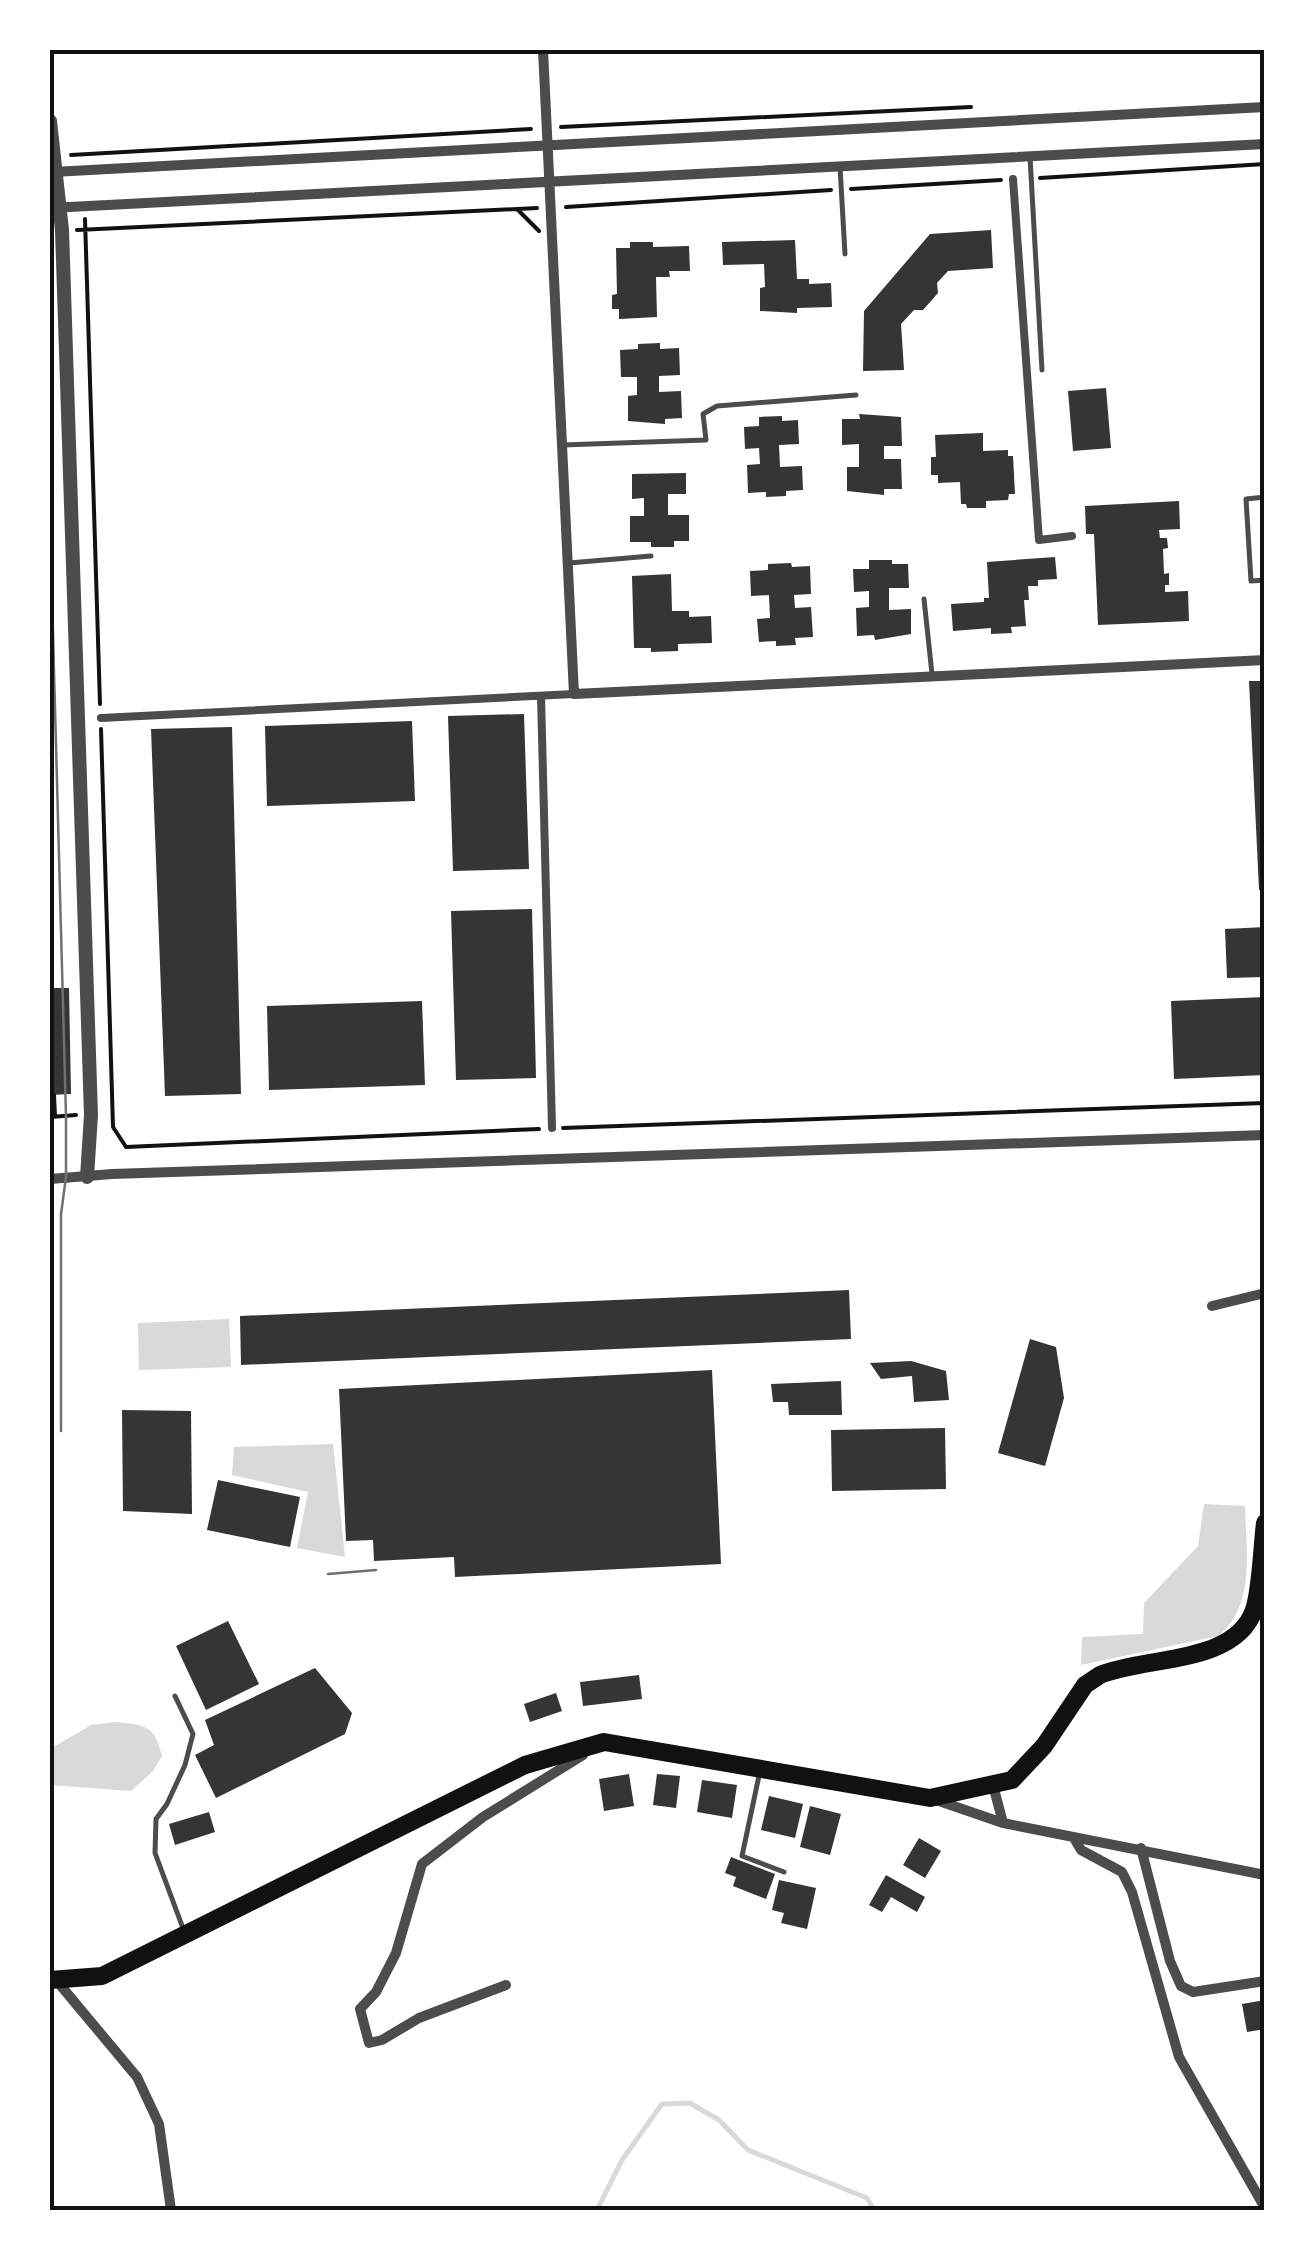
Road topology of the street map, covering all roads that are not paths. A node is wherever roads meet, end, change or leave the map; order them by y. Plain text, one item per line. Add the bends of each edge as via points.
1 (543, 50) edge
2 (1265, 107) edge
3 (50, 122) edge
4 (547, 144) junction
5 (1265, 144) edge
6 (1030, 157) junction
7 (54, 167) edge
8 (840, 167) junction
9 (1013, 179) road end
10 (551, 182) junction
11 (56, 208) edge
12 (845, 254) dead end
13 (1042, 370) dead end
14 (856, 395) dead end
15 (562, 446) junction
16 (1265, 497) edge
17 (1072, 536) dead end
18 (651, 556) dead end
19 (568, 563) junction
20 (1265, 580) edge
21 (924, 599) dead end
22 (1265, 660) edge
23 (932, 678) junction
24 (574, 694) junction
25 (541, 696) junction
26 (100, 718) road end
27 (552, 1128) road end
28 (1265, 1134) edge
29 (87, 1177) junction
30 (50, 1179) edge
31 (1265, 1293) edge
32 (1212, 1306) dead end
33 (1265, 1523) edge
34 (176, 1696) dead end
35 (604, 1742) junction
36 (761, 1768) junction
37 (993, 1785) junction
38 (930, 1798) junction
39 (1003, 1823) junction
40 (1074, 1838) junction
41 (1141, 1848) junction
42 (784, 1872) dead end
43 (1265, 1874) edge
44 (186, 1936) junction
45 (53, 1980) edge
46 (1265, 1981) edge
47 (506, 1986) dead end
48 (1265, 2208) edge
49 (171, 2210) edge

1 - 4 street
2 - 4 street
3 - 7 street
4 - 7 street
4 - 10 street
5 - 6 street
6 - 8 street
6 - 13 lane
7 - 11 street
8 - 10 street
8 - 12 lane
9 - 17 street via 1039,540
10 - 11 street
10 - 15 street
11 - 29 street via 62,230 91,1115
14 - 15 lane via 716,406 703,414 706,440
15 - 19 street
16 - 20 lane via 1246,498 1252,581
18 - 19 lane
19 - 24 street
21 - 23 lane
22 - 23 street
23 - 24 street
24 - 25 street
25 - 26 street
25 - 27 street
28 - 29 street
29 - 30 street
31 - 32 street
33 - 37 main road via 1254,1609 1244,1626 1212,1648 1100,1675 1084,1685 1044,1746 1012,1780
34 - 44 lane via 193,1734 185,1765 156,1819 155,1853
35 - 36 main road
35 - 44 main road via 525,1764
35 - 47 street via 482,1816 422,1864 396,1953 360,2010 369,2043
36 - 38 main road
36 - 42 lane via 742,1856
37 - 38 main road
37 - 39 street
38 - 39 street
39 - 40 street
40 - 41 street
40 - 48 street via 1081,1850 1122,1872 1179,2058
41 - 43 street
41 - 46 street via 1181,1986 1193,1992
44 - 45 main road via 102,1976
45 - 49 street via 137,2077 159,2124

